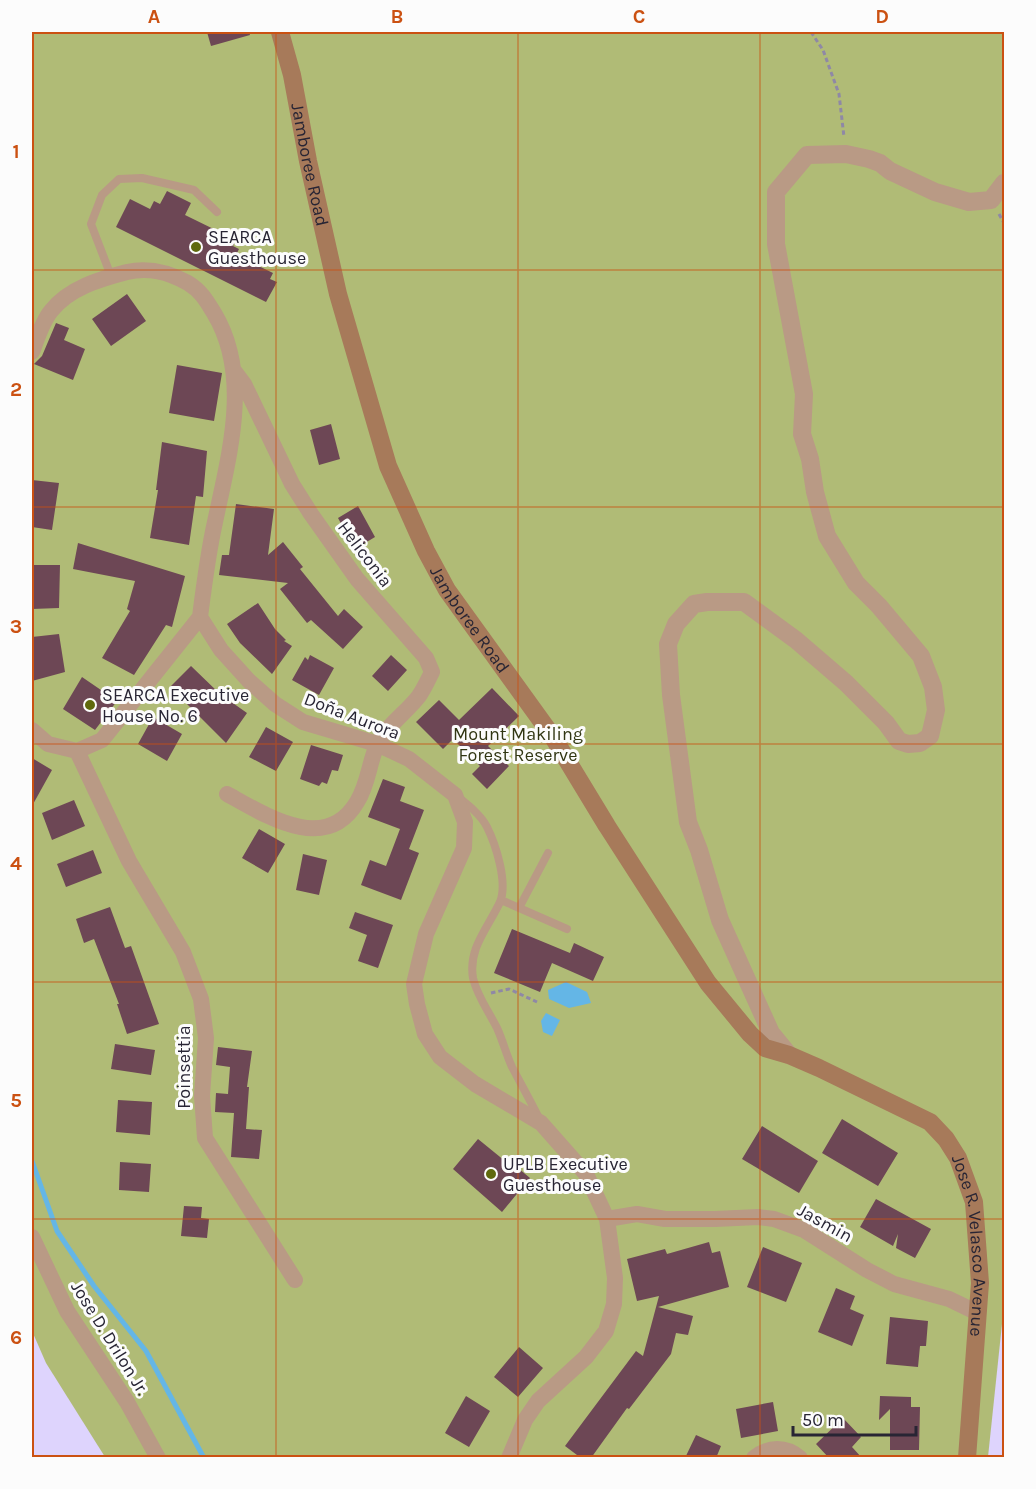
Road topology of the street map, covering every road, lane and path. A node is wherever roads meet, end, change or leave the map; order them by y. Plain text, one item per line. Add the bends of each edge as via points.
1 (280, 32) edge
2 (811, 32) edge
3 (846, 154) junction
4 (1005, 183) edge
5 (218, 212) dead end
6 (111, 276) junction
7 (32, 352) edge
8 (235, 372) junction
9 (200, 617) junction
10 (32, 730) edge
11 (377, 744) junction
12 (77, 751) junction
13 (227, 794) dead end
14 (455, 795) junction
15 (548, 853) dead end
16 (501, 900) junction
17 (519, 908) junction
18 (567, 930) dead end
19 (478, 994) junction
20 (537, 1002) dead end
21 (789, 1055) junction
22 (859, 1088) joint
23 (542, 1123) junction
24 (607, 1219) junction
25 (32, 1237) edge
26 (295, 1280) dead end
27 (978, 1313) junction
28 (158, 1458) edge
29 (509, 1458) edge
30 (754, 1458) edge
31 (800, 1458) edge
32 (967, 1458) edge

1 - 21 main road, Jamboree Road via 341,306 388,466 426,551 447,590 553,737 708,983 765,1048
2 - 3 path via 823,50 839,94
3 - 4 street via 880,162 890,171 935,192 969,202 991,200
3 - 21 street via 807,154 776,192 776,244 804,394 802,434 827,536 856,583 921,656 933,687 936,710 930,736 920,743 899,741 846,683 744,602 693,604 676,624 669,644 670,695 688,822 720,920 771,1033
5 - 6 lane via 194,190 142,178 119,179 102,195 91,224
6 - 7 street via 66,296 50,312
6 - 8 street via 139,270 172,274 201,291 224,330
8 - 9 street via 229,452
8 - 11 street, Heliconia via 311,514 357,579 426,658 432,672 419,696
9 - 11 street, Doña Aurora via 228,657 275,704 303,722
9 - 12 street via 102,740
10 - 12 street via 48,744
11 - 13 street via 357,802 346,816 329,827 311,829 277,821
11 - 14 street, Doña Aurora via 409,759
12 - 26 street, Poinsettia via 129,861 183,952 201,999 206,1038 202,1096 205,1138
14 - 16 lane via 486,825 498,854
14 - 23 street via 465,822 464,848 426,934 414,984 417,1004 425,1034 440,1057 475,1084
15 - 17 lane
16 - 17 lane
16 - 19 lane via 476,944 473,978
17 - 18 lane
19 - 20 path via 509,989
19 - 23 lane
21 - 22 main road, Jamboree Road
22 - 27 main road, Jose R. Velasco Avenue via 930,1122 958,1158 974,1202 980,1283
23 - 24 street via 586,1174
24 - 27 street, Jasmin via 637,1214 665,1219 774,1219 804,1230 894,1284 949,1299
24 - 29 street via 615,1278 614,1304 606,1331 586,1357 538,1401
25 - 28 street, Jose D. Drilon Jr. via 67,1311 127,1402
27 - 32 main road, Jose R. Velasco Avenue
30 - 31 street via 769,1449 780,1449

